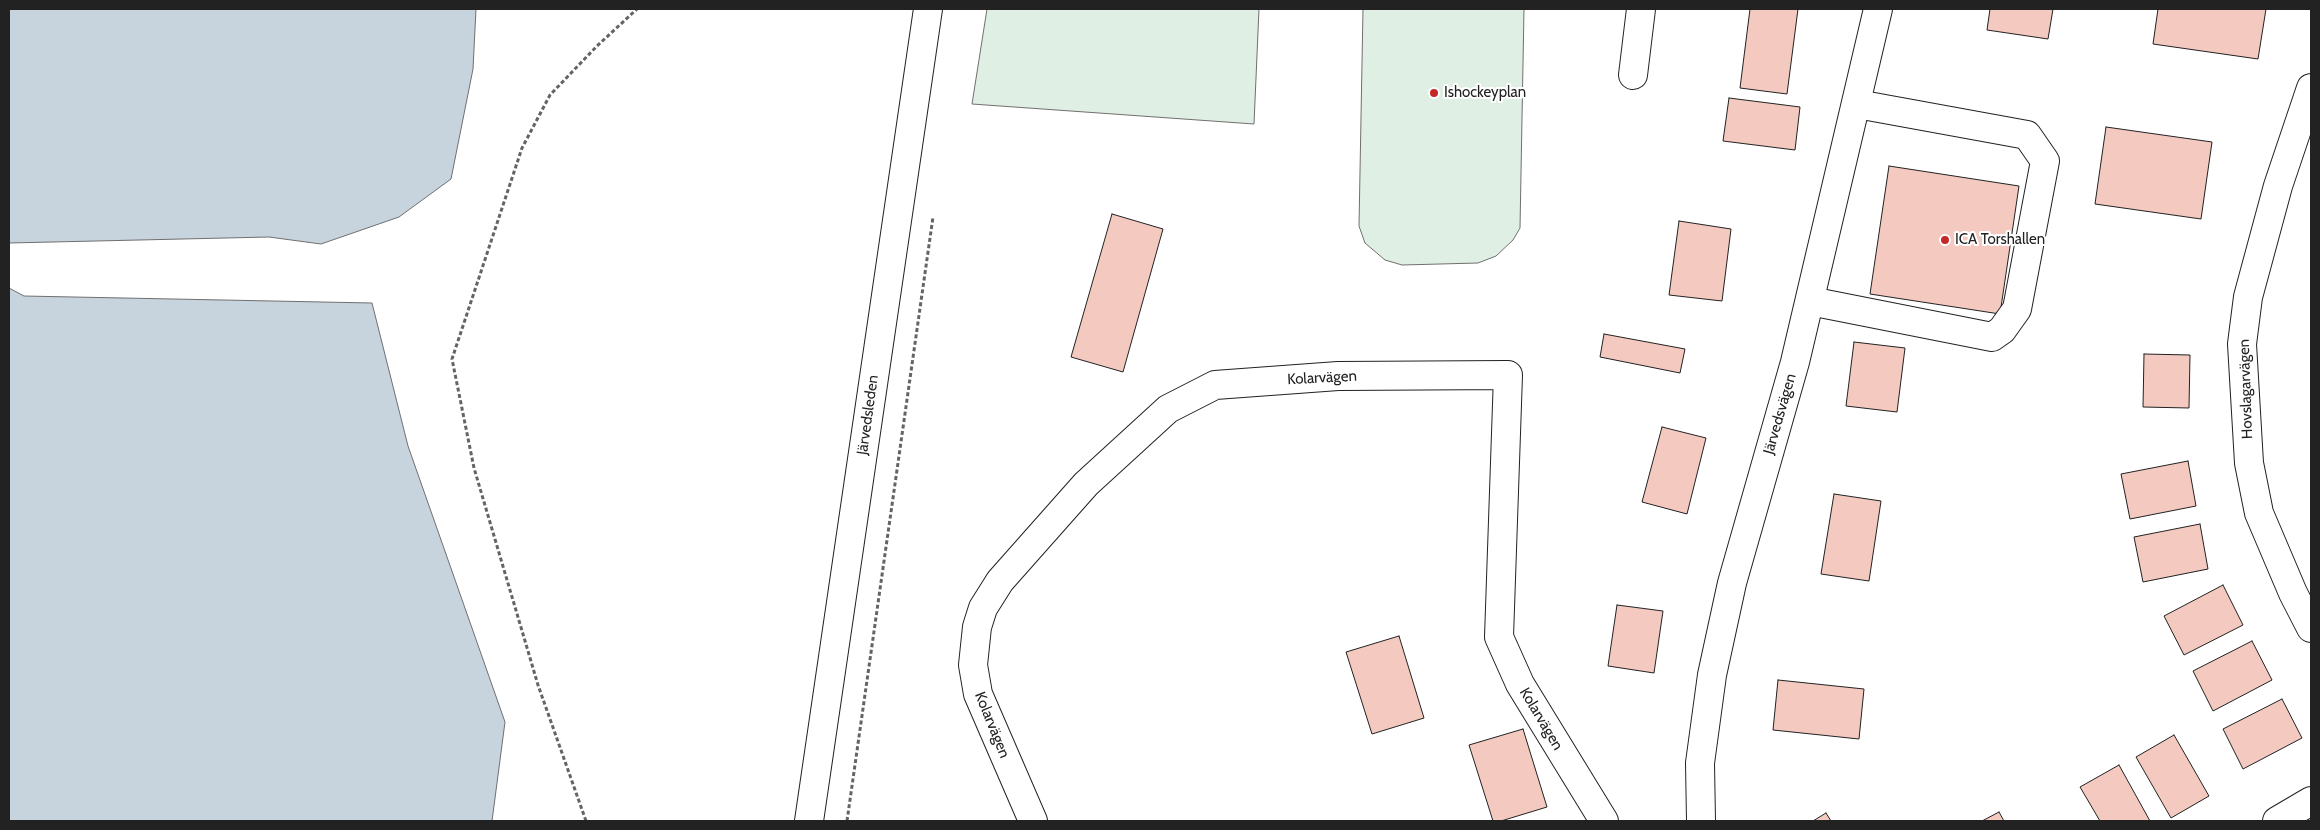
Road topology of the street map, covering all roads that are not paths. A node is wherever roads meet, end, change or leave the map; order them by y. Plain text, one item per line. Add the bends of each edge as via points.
1 (928, 9) edge
2 (1641, 9) edge
3 (1878, 9) edge
4 (1633, 75) dead end
5 (2311, 88) edge
6 (1857, 104) junction
7 (1810, 301) junction
8 (2311, 628) edge
9 (2311, 801) edge
10 (808, 821) edge
11 (1034, 821) edge
12 (1604, 821) edge
13 (1701, 821) edge
14 (2277, 821) edge

1 - 10 street, Järvedsleden
2 - 4 street
3 - 6 street, Järvedsvägen
5 - 8 street, Hovslagarvägen via 2278,186 2248,297 2242,344 2248,463 2258,513
6 - 7 street, Järvedsvägen
6 - 7 street via 2027,135 2045,161 2017,309 2002,330 1992,337
7 - 13 street, Järvedsvägen via 1732,583 1712,675 1700,763
9 - 14 street
11 - 12 street, Kolarvägen via 978,694 973,664 977,627 983,608 1000,581 1086,484 1168,409 1215,385 1338,376 1508,375 1499,638 1520,684

